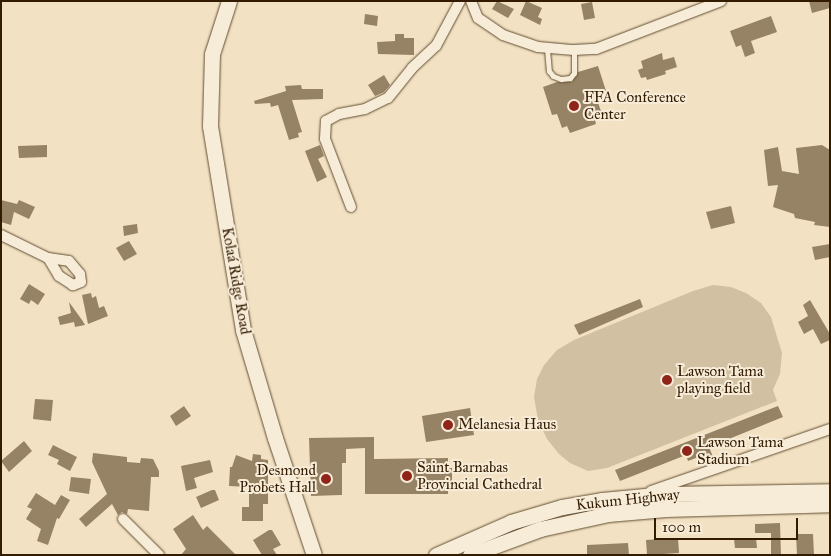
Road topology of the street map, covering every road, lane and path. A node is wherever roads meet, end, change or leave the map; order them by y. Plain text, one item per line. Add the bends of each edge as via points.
1 (228, 1) edge
2 (460, 1) edge
3 (470, 1) edge
4 (721, 1) edge
5 (543, 48) junction
6 (574, 50) junction
7 (351, 207) dead end
8 (1, 235) edge
9 (48, 258) dead end
10 (830, 429) edge
11 (830, 491) edge
12 (635, 496) junction
13 (830, 504) edge
14 (123, 519) dead end
15 (159, 555) edge
16 (314, 555) edge
17 (436, 555) edge
18 (470, 555) edge

1 - 16 main road, Kolaá Ridge Road via 212,54 210,126 243,330
2 - 7 street via 436,46 412,68 388,98 326,121 325,139
3 - 5 street via 478,18 503,35
4 - 6 street via 596,49
5 - 6 street
5 - 6 lane via 550,71 561,79 570,78 574,73
8 - 9 street
10 - 12 street
11 - 12 main road, Kukum Highway
12 - 17 main road, Kukum Highway via 536,514 480,534
13 - 18 main road, Kukum Highway via 616,513 540,529
14 - 15 street

